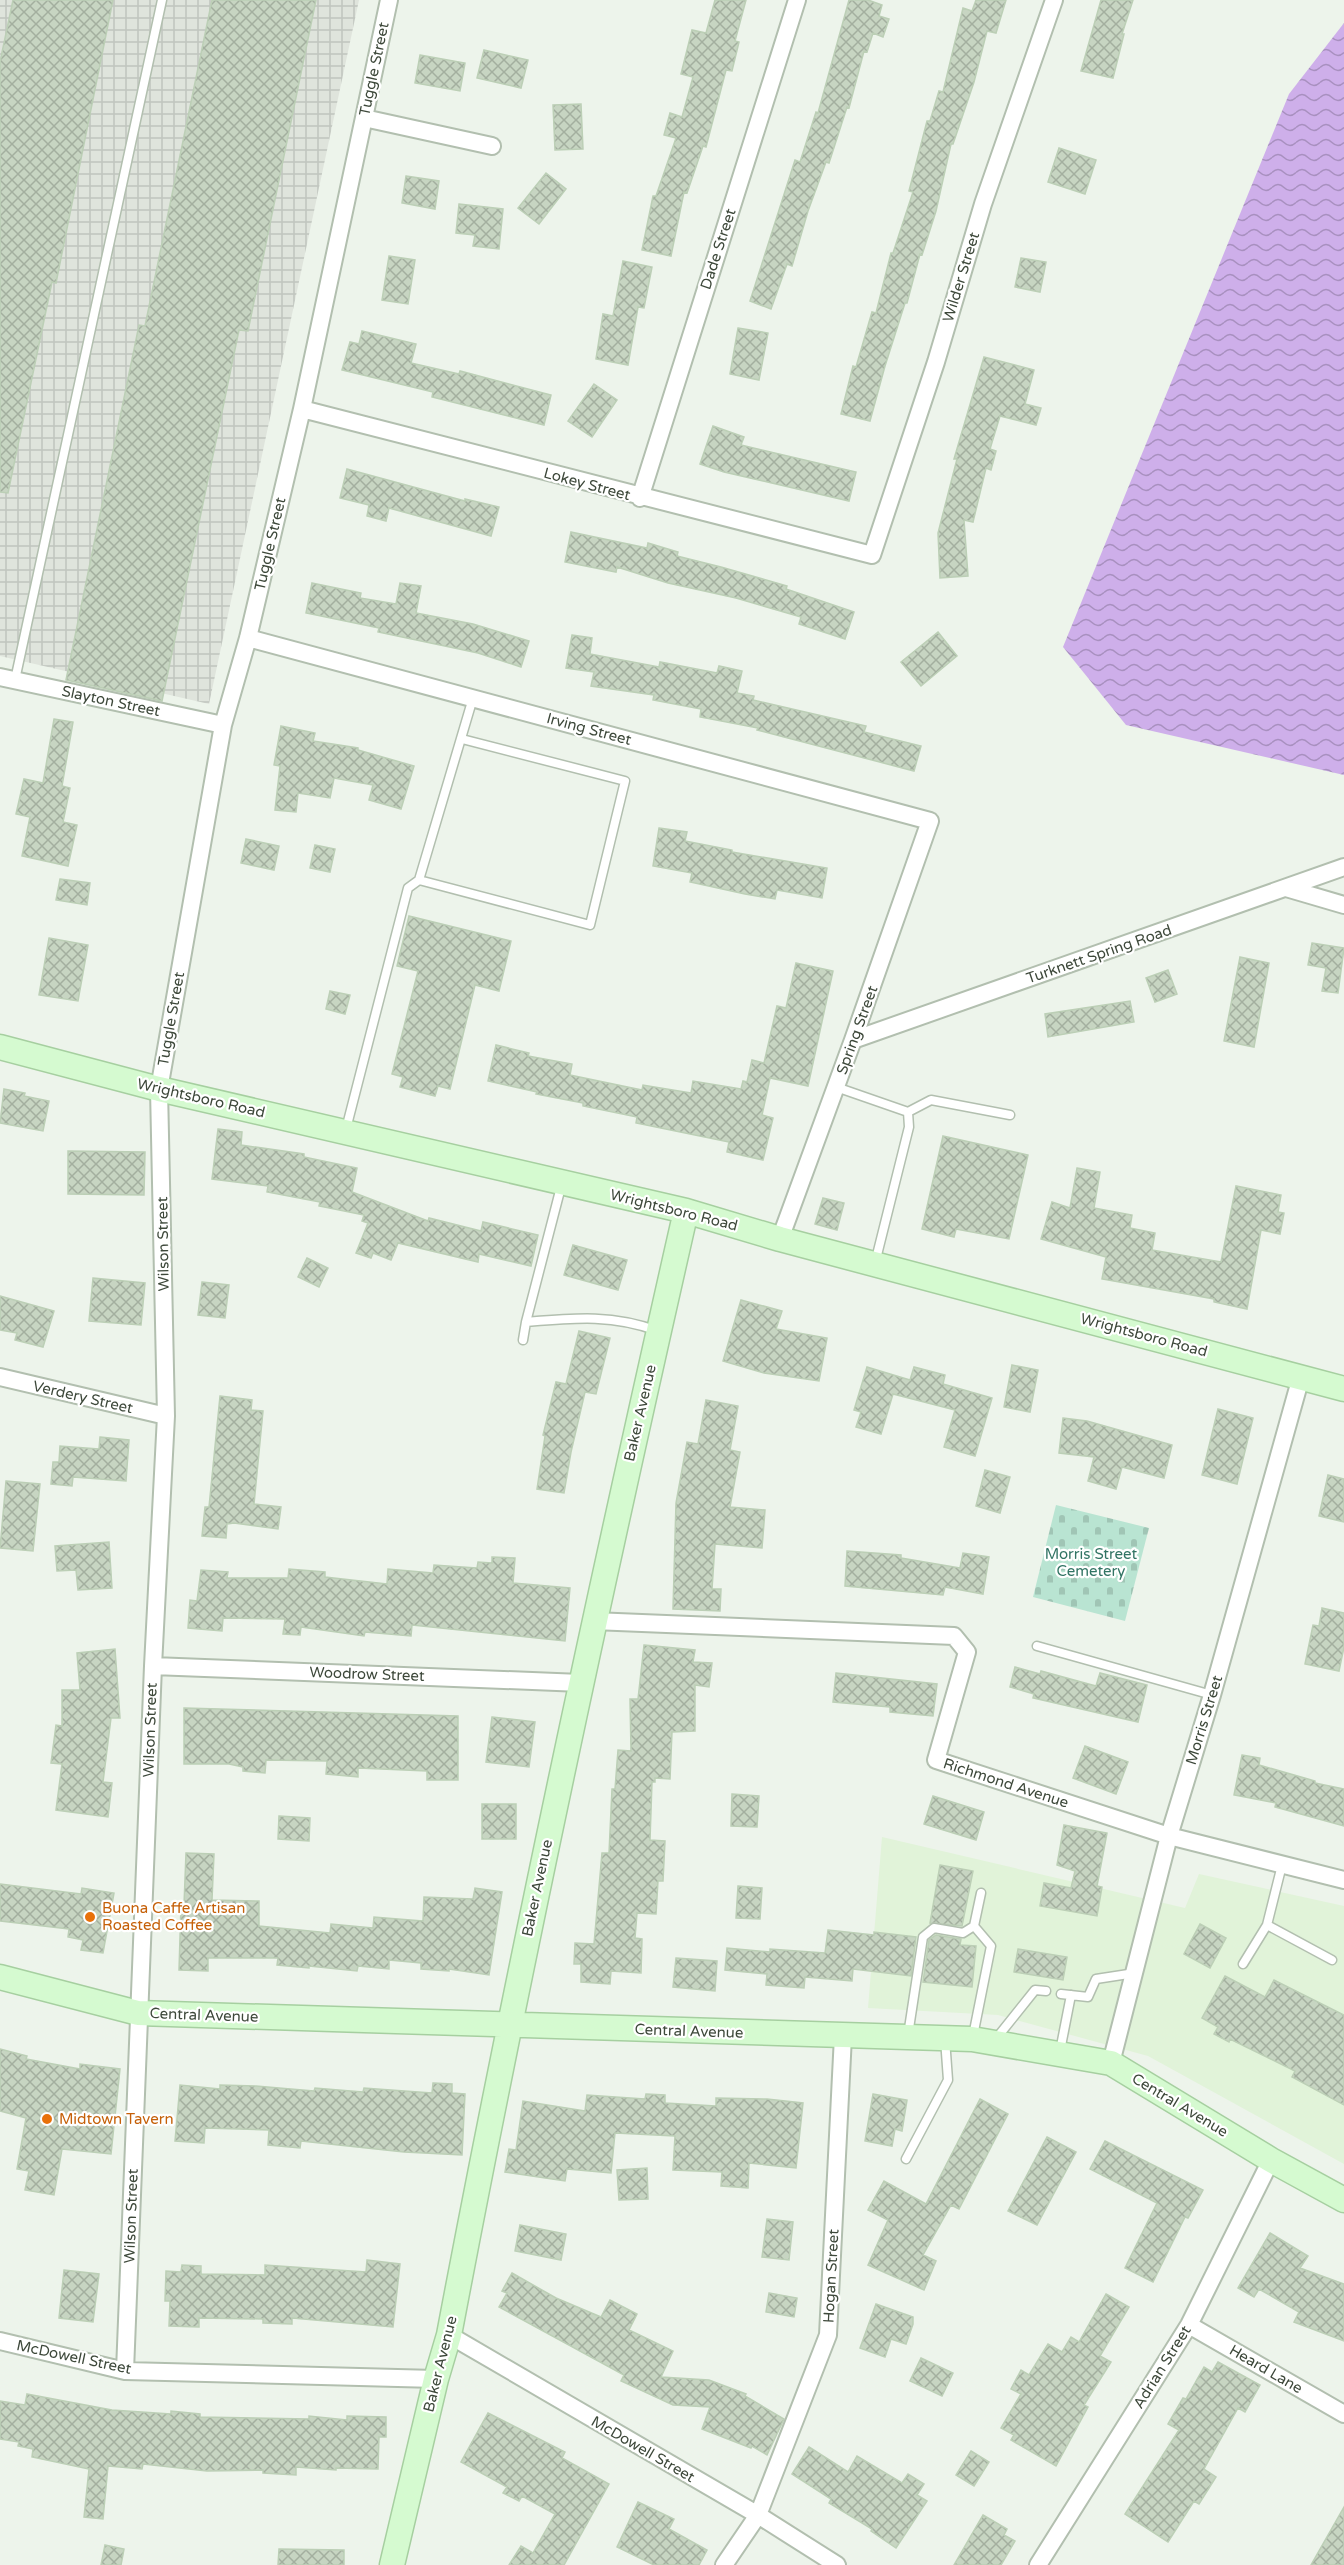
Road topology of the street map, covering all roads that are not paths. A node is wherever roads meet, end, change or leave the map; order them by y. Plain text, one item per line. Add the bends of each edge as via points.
1 (162, 0) edge
2 (389, 0) edge
3 (797, 0) edge
4 (1054, 0) edge
5 (364, 118) junction
6 (492, 146) dead end
7 (302, 409) junction
8 (640, 498) junction
9 (872, 555) joint
10 (248, 638) junction
11 (7, 678) edge
12 (473, 698) junction
13 (223, 725) junction
14 (462, 739) junction
15 (930, 820) joint
16 (1344, 867) edge
17 (418, 880) junction
18 (1286, 888) junction
19 (1344, 905) edge
20 (853, 1040) junction
21 (0, 1047) edge
22 (836, 1088) junction
23 (159, 1089) junction
24 (908, 1112) junction
25 (1010, 1115) dead end
26 (345, 1132) junction
27 (562, 1182) junction
28 (686, 1211) junction
29 (780, 1239) junction
30 (874, 1264) junction
31 (526, 1322) junction
32 (658, 1331) junction
33 (524, 1340) dead end
34 (0, 1377) edge
35 (1301, 1377) junction
36 (1344, 1389) edge
37 (166, 1416) junction
38 (593, 1621) junction
39 (1037, 1646) dead end
40 (153, 1666) junction
41 (580, 1683) junction
42 (1212, 1695) junction
43 (1169, 1836) junction
44 (1282, 1865) junction
45 (1344, 1880) edge
46 (981, 1893) dead end
47 (1267, 1925) junction
48 (974, 1926) junction
49 (1332, 1960) dead end
50 (1244, 1964) dead end
51 (1135, 1973) junction
52 (0, 1977) edge
53 (1046, 1992) dead end
54 (138, 2013) junction
55 (508, 2024) junction
56 (843, 2036) junction
57 (907, 2038) junction
58 (945, 2038) junction
59 (983, 2041) junction
60 (1059, 2054) junction
61 (1111, 2063) junction
62 (906, 2159) dead end
63 (1271, 2160) junction
64 (1344, 2200) edge
65 (1189, 2325) junction
66 (448, 2335) junction
67 (0, 2341) edge
68 (125, 2371) junction
69 (436, 2379) junction
70 (1344, 2414) edge
71 (758, 2516) junction
72 (392, 2565) edge
73 (724, 2565) edge
74 (837, 2565) edge
75 (1038, 2565) edge

1 - 11 lane
2 - 5 street, Tuggle Street
3 - 8 street, Dade Street
4 - 9 street, Wilder Street via 983,204
5 - 6 street
5 - 7 street, Tuggle Street
7 - 8 street, Lokey Street
7 - 10 street, Tuggle Street
8 - 9 street, Lokey Street
10 - 12 street, Irving Street
10 - 13 street, Tuggle Street
11 - 13 street, Slayton Street
12 - 14 lane
12 - 15 street, Irving Street
13 - 23 street, Tuggle Street
14 - 17 lane
14 - 17 lane via 626,781 590,924
15 - 20 street, Spring Street
16 - 18 street, Turknett Spring Road
17 - 26 lane via 408,888
18 - 19 street
18 - 20 street, Turknett Spring Road
20 - 22 street, Spring Street
21 - 23 main road, Wrightsboro Road
22 - 24 lane
22 - 29 street, Spring Street
23 - 26 main road, Wrightsboro Road
23 - 37 street, Wilson Street
24 - 25 lane via 931,1100
24 - 30 lane via 909,1127
26 - 27 main road, Wrightsboro Road
27 - 28 main road, Wrightsboro Road
27 - 31 lane
28 - 29 main road, Wrightsboro Road
28 - 32 main road, Baker Avenue
29 - 30 main road, Wrightsboro Road
30 - 35 main road, Wrightsboro Road
31 - 32 lane via 589,1317 634,1322
31 - 33 lane
32 - 38 main road, Baker Avenue
34 - 37 street, Verdery Street
35 - 36 main road, Wrightsboro Road
35 - 42 street, Morris Street
37 - 40 street, Wilson Street
38 - 41 main road, Baker Avenue
38 - 43 street, Richmond Avenue via 954,1636 967,1652 936,1760
39 - 42 lane
40 - 41 street, Woodrow Street
40 - 54 street, Wilson Street
41 - 55 main road, Baker Avenue
42 - 43 street, Morris Street
43 - 44 street, Richmond Avenue
43 - 51 street, Morris Street
44 - 45 street, Richmond Avenue
44 - 47 lane
46 - 48 lane
47 - 49 lane
47 - 50 lane
48 - 57 lane via 963,1933 934,1928 923,1937
48 - 59 lane via 991,1946
51 - 60 lane via 1096,1979 1088,1997 1066,1994
51 - 61 street, Morris Street
52 - 54 main road, Central Avenue
53 - 59 lane via 1035,1990
54 - 55 main road, Central Avenue
54 - 68 street, Wilson Street
55 - 56 main road, Central Avenue
55 - 66 main road, Baker Avenue
56 - 57 main road, Central Avenue
56 - 71 street, Hogan Street via 828,2335
57 - 58 main road, Central Avenue
58 - 59 main road, Central Avenue
58 - 62 lane via 948,2080
59 - 60 main road, Central Avenue
60 - 61 main road, Central Avenue
61 - 63 main road, Central Avenue
63 - 64 main road, Central Avenue
63 - 65 street, Adrian Street
65 - 70 street, Heard Lane
65 - 75 street, Adrian Street
66 - 69 main road, Baker Avenue
66 - 71 street, McDowell Street
67 - 68 street, McDowell Street
68 - 69 street, McDowell Street
69 - 72 main road, Baker Avenue
71 - 73 street, Hogan Street
71 - 74 street, McDowell Street

